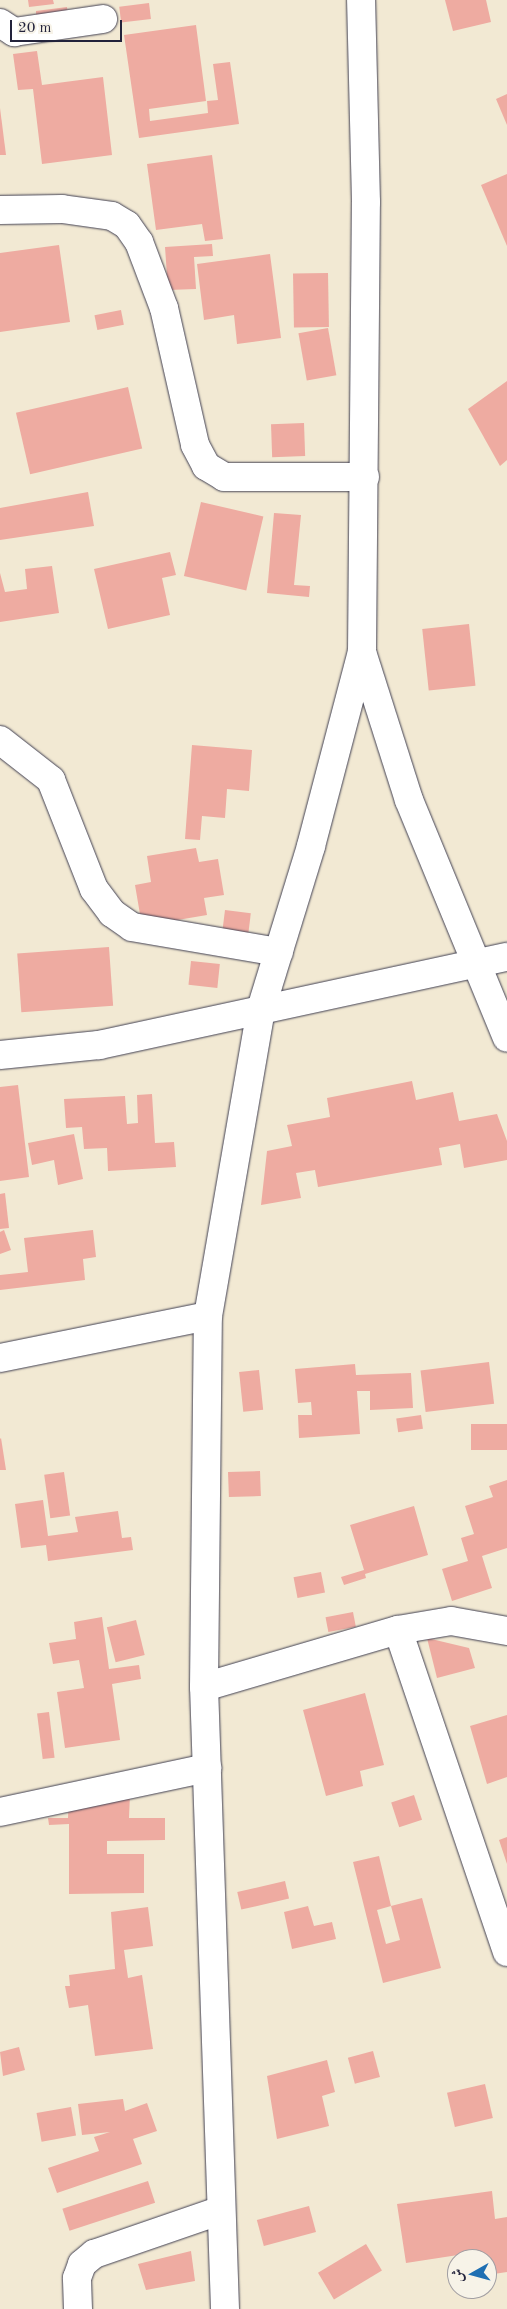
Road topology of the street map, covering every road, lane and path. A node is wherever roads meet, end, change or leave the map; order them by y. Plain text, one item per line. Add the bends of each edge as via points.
1 (361, 0) edge
2 (102, 19) dead end
3 (0, 23) edge
4 (0, 210) edge
5 (365, 477) junction
6 (362, 652) junction
7 (0, 740) edge
8 (279, 952) junction
9 (507, 957) edge
10 (476, 965) junction
11 (261, 1009) junction
12 (507, 1038) edge
13 (0, 1055) edge
14 (208, 1316) junction
15 (0, 1358) edge
16 (398, 1630) junction
17 (507, 1631) edge
18 (204, 1687) junction
19 (207, 1768) junction
20 (0, 1812) edge
21 (507, 1952) edge
22 (219, 2212) junction
23 (78, 2309) edge
24 (225, 2309) edge

1 - 5 street
2 - 3 street via 14,32
4 - 5 street via 62,209 112,216 127,225 139,242 164,308 195,445 206,466 224,478
5 - 6 street
6 - 8 street
6 - 10 street via 409,800
7 - 8 street via 51,780 94,889 112,913 132,927
8 - 11 street
9 - 10 street
10 - 11 street
10 - 12 street
11 - 13 street via 99,1046
11 - 14 street
14 - 15 street
14 - 18 street
16 - 17 street via 451,1621
16 - 18 street
16 - 21 street
18 - 19 street
19 - 20 street
19 - 22 street
22 - 23 street via 94,2254 82,2264 76,2278
22 - 24 street

